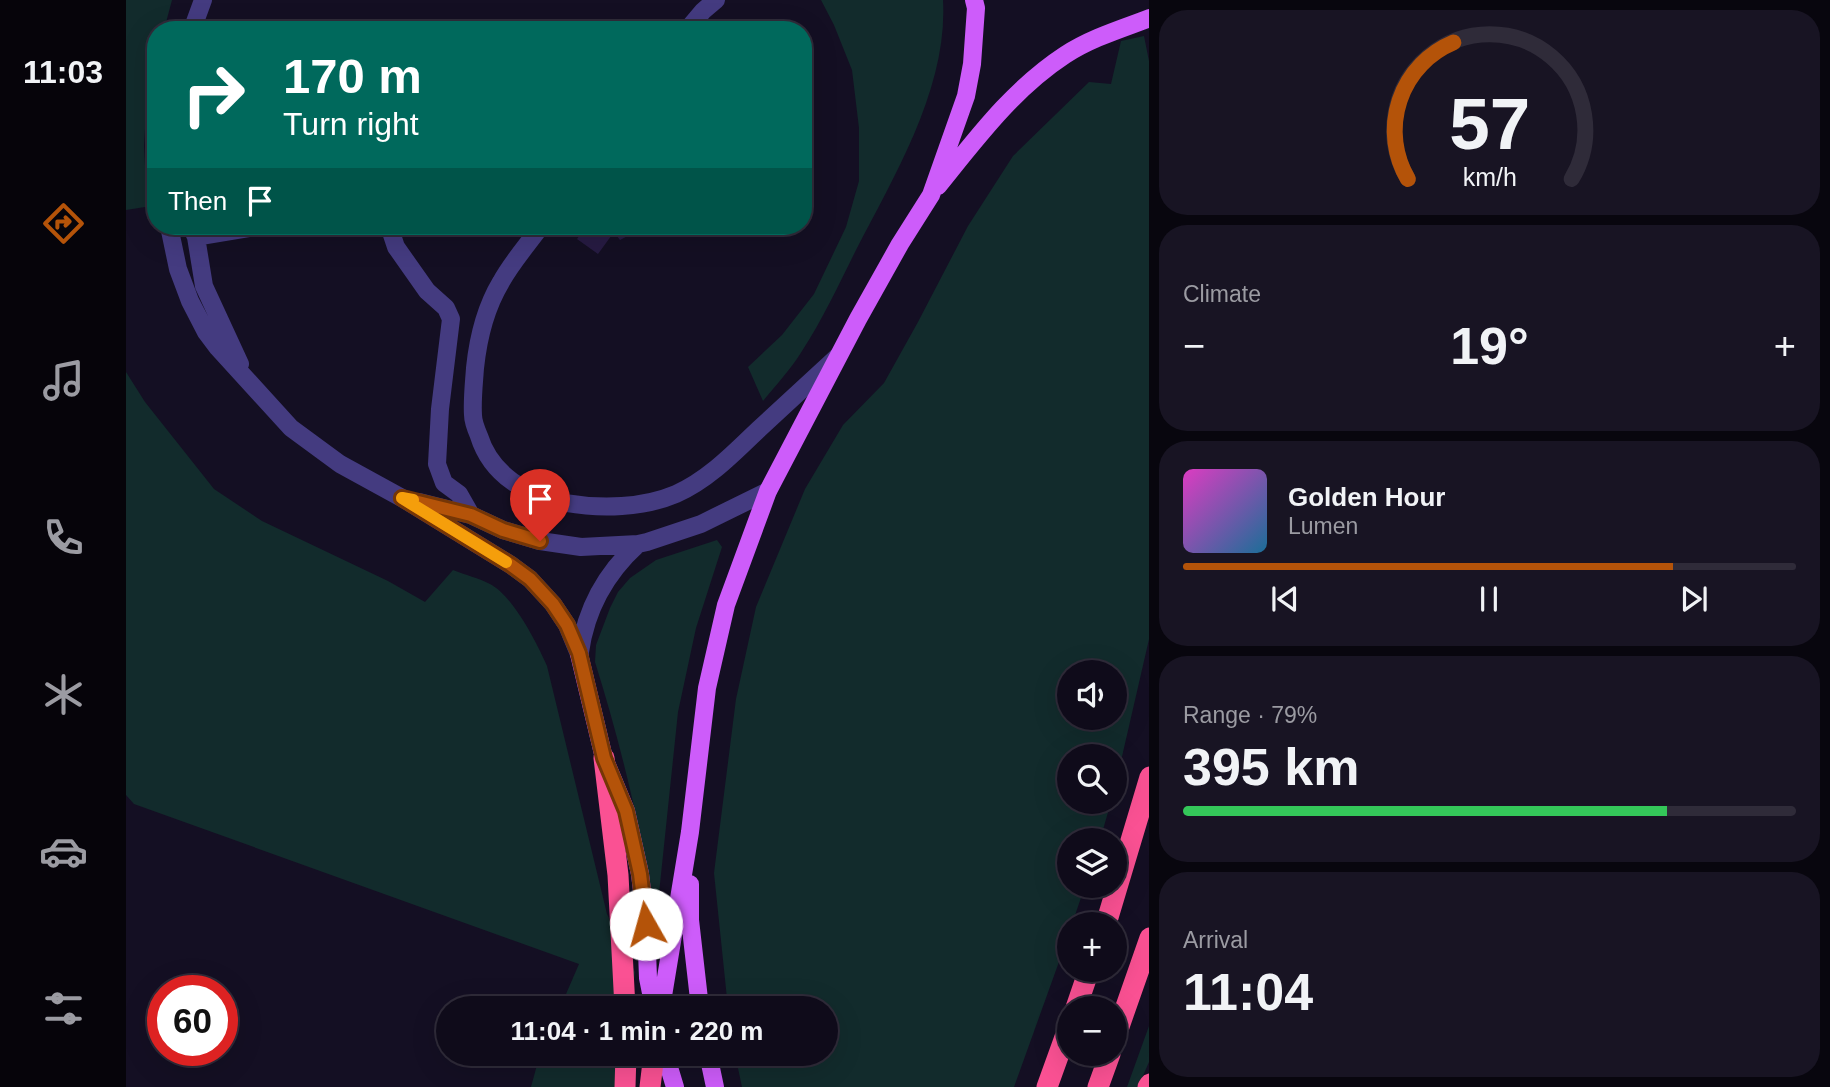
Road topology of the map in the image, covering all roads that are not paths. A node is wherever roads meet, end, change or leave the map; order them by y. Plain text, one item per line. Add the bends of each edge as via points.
1 (203, 0) edge
2 (716, 0) edge
3 (974, 0) edge
4 (1149, 18) edge
5 (195, 21) edge
6 (695, 21) edge
7 (931, 195) junction
8 (171, 235) edge
9 (194, 235) edge
10 (392, 235) edge
11 (535, 235) edge
12 (839, 355) junction
13 (247, 380) junction
14 (768, 491) junction
15 (402, 498) junction
16 (471, 515) junction
17 (638, 544) junction
18 (579, 653) junction
19 (604, 758) junction
20 (1149, 777) edge
21 (690, 832) junction
22 (1109, 912) edge
23 (1149, 937) edge
24 (624, 996) edge
25 (652, 996) edge
26 (663, 996) edge
27 (699, 996) edge
28 (1127, 1002) edge
29 (1057, 1059) edge
30 (626, 1066) edge
31 (653, 1066) edge
32 (669, 1066) edge
33 (711, 1066) edge
34 (1106, 1066) edge
35 (625, 1087) edge
36 (650, 1087) edge
37 (675, 1087) edge
38 (715, 1087) edge
39 (1047, 1087) edge
40 (1098, 1087) edge

1 - 5 lane
2 - 6 lane
3 - 7 main road via 972,64 965,96
4 - 7 main road via 1065,54 1029,83 1001,109
7 - 12 main road
8 - 13 lane via 195,312 218,348
9 - 13 lane via 204,286
10 - 16 lane via 396,247 451,319 437,464 444,484 458,494
11 - 12 lane via 501,282 489,310 476,356 473,418 482,446 499,472 546,499 624,505 675,494 727,460
12 - 14 main road
13 - 15 lane via 291,428 340,464
14 - 17 lane via 701,523
14 - 21 main road via 726,604 707,688
15 - 16 lane
15 - 18 lane via 530,579 560,614
16 - 17 lane via 540,541 581,547
17 - 18 lane via 622,559 593,604
18 - 19 main road
19 - 24 highway via 618,874
19 - 25 main road via 626,811 640,874
20 - 22 highway
21 - 26 main road
21 - 27 main road via 690,920
23 - 28 highway
29 - 39 highway
30 - 35 highway
31 - 36 highway
32 - 37 main road
33 - 38 main road
34 - 40 highway

